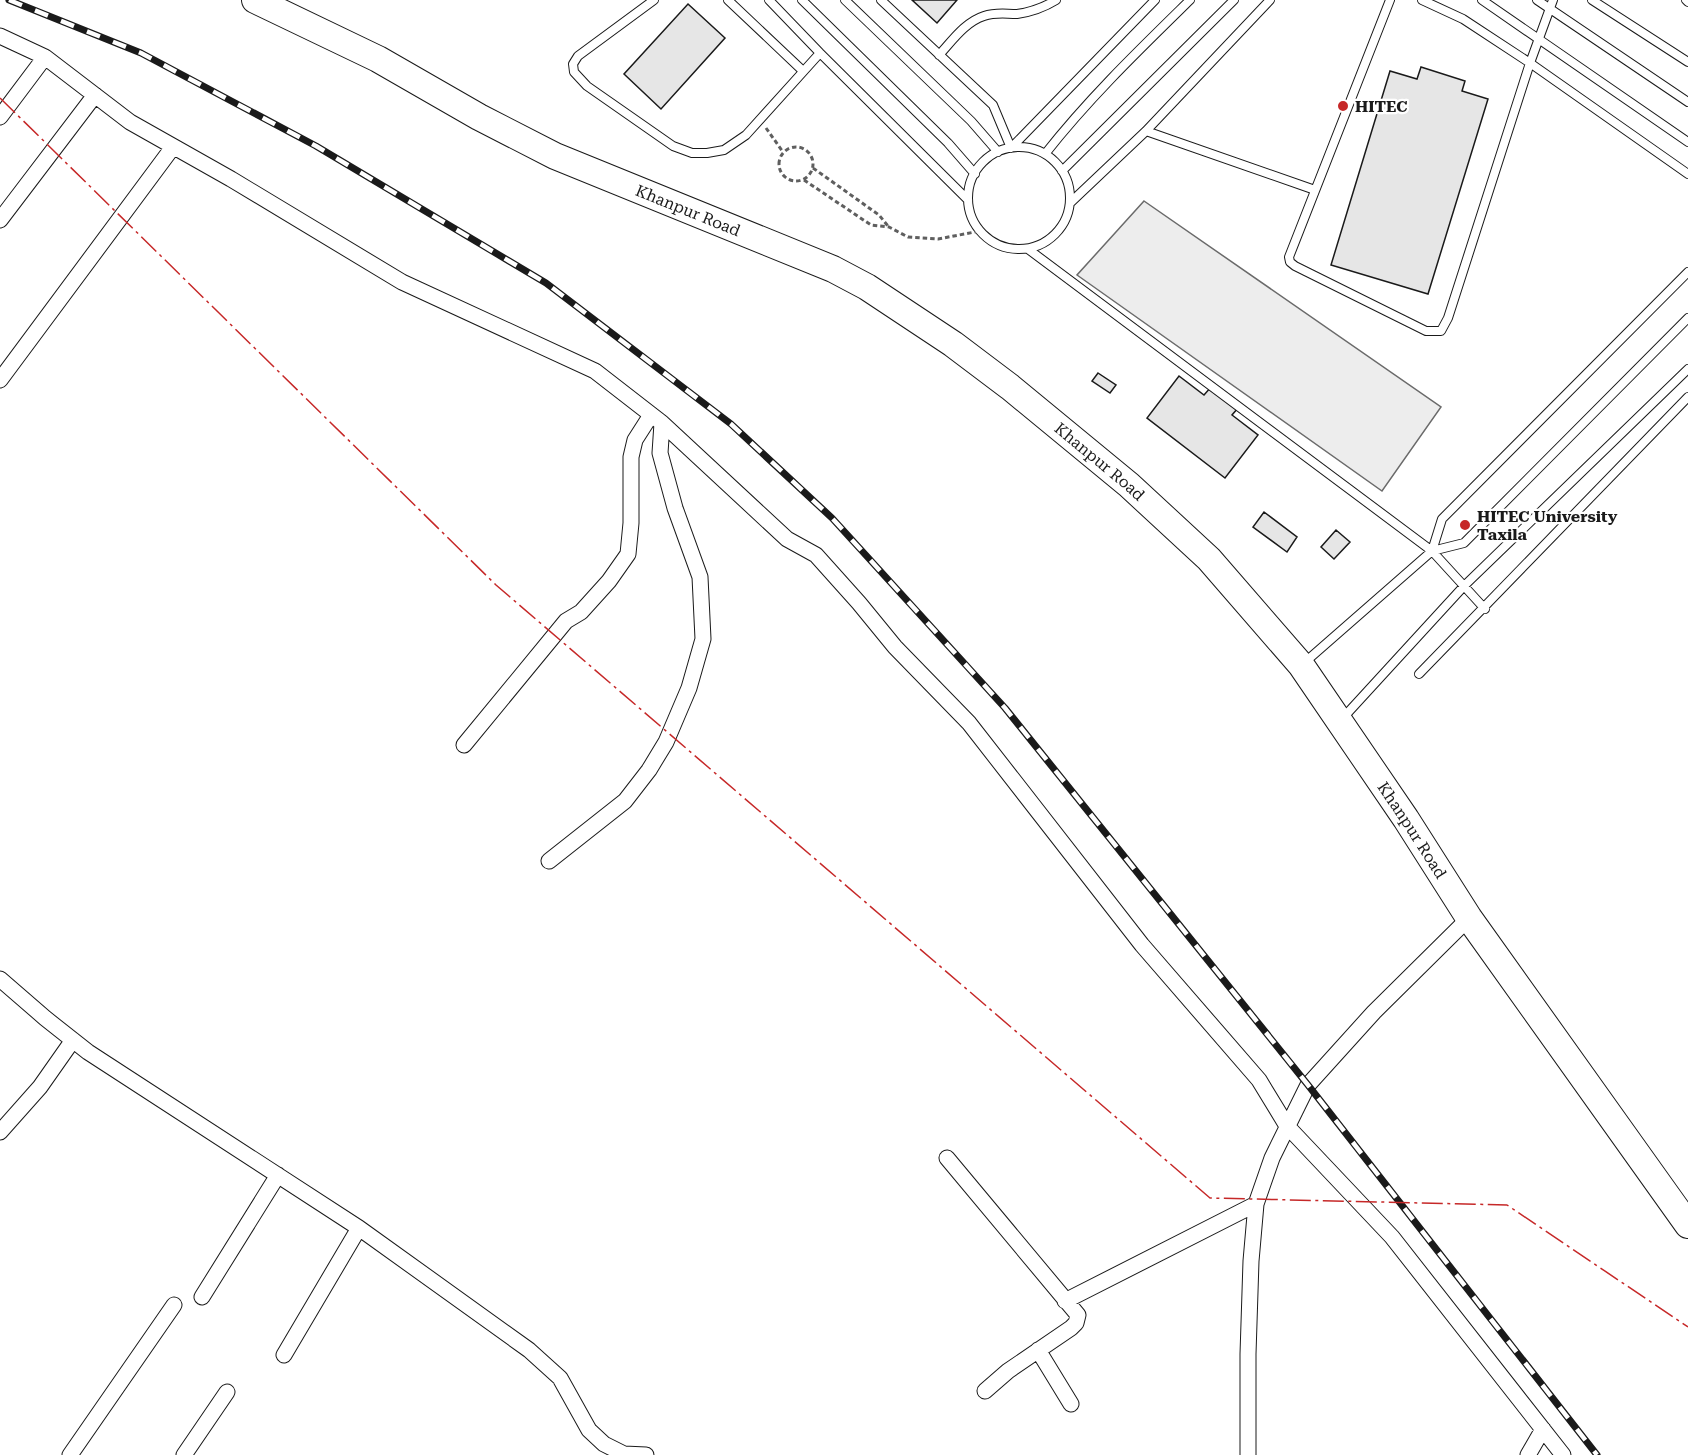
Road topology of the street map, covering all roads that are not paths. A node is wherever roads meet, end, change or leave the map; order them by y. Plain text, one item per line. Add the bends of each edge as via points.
1 (255, 0) edge
2 (654, 0) edge
3 (728, 0) edge
4 (769, 0) edge
5 (802, 0) edge
6 (845, 0) edge
7 (881, 0) edge
8 (1056, 0) edge
9 (1155, 0) edge
10 (1190, 0) edge
11 (1234, 0) edge
12 (1270, 0) edge
13 (1390, 0) edge
14 (1422, 0) edge
15 (1482, 0) edge
16 (1537, 0) edge
17 (1592, 0) edge
18 (1551, 4) edge
19 (0, 36) edge
20 (1538, 38) junction
21 (820, 53) junction
22 (939, 55) junction
23 (45, 57) junction
24 (1688, 62) edge
25 (1530, 63) junction
26 (803, 71) junction
27 (95, 95) junction
28 (1688, 102) edge
29 (0, 117) edge
30 (1146, 131) junction
31 (1688, 142) edge
32 (173, 147) junction
33 (1011, 148) junction
34 (998, 152) junction
35 (1046, 154) junction
36 (1062, 171) junction
37 (975, 174) junction
38 (1688, 174) edge
39 (1316, 190) junction
40 (968, 200) junction
41 (1070, 203) junction
42 (0, 220) edge
43 (1028, 249) junction
44 (1688, 272) edge
45 (1688, 318) edge
46 (1688, 369) edge
47 (0, 380) edge
48 (1688, 397) edge
49 (657, 419) junction
50 (1432, 551) junction
51 (1464, 586) junction
52 (1485, 609) junction
53 (1301, 665) junction
54 (1419, 674) dead end
55 (1339, 722) junction
56 (464, 745) dead end
57 (549, 861) dead end
58 (1469, 918) junction
59 (0, 979) edge
60 (74, 1040) junction
61 (1287, 1126) junction
62 (0, 1132) edge
63 (947, 1158) dead end
64 (278, 1175) junction
65 (1256, 1204) junction
66 (1688, 1224) edge
67 (359, 1228) junction
68 (202, 1298) dead end
69 (1065, 1301) junction
70 (174, 1305) dead end
71 (1038, 1350) junction
72 (284, 1355) dead end
73 (985, 1391) dead end
74 (227, 1392) dead end
75 (1071, 1404) dead end
76 (1543, 1430) junction
77 (70, 1455) edge
78 (184, 1455) edge
79 (646, 1455) edge
80 (1248, 1455) edge
81 (1528, 1455) edge
82 (1563, 1455) edge

1 - 53 highway, Khanpur Road via 378,59 555,156 833,269 867,287 953,344 1129,485 1209,559
2 - 26 lane via 578,56 574,72 673,146 692,153 724,150 746,135
3 - 26 lane
4 - 21 lane
5 - 37 lane
6 - 34 lane
7 - 22 lane
8 - 22 lane via 1041,9 983,16 968,24
9 - 33 lane
10 - 35 lane via 1116,73
11 - 36 lane
12 - 30 lane
13 - 39 lane
14 - 25 lane via 1463,19
15 - 20 lane
16 - 18 lane
17 - 24 lane
18 - 20 lane
18 - 28 lane
19 - 23 street
20 - 25 lane
20 - 31 lane
21 - 26 lane
21 - 40 lane
22 - 33 lane via 993,105
23 - 27 street
23 - 29 street
25 - 38 lane
25 - 39 lane via 1441,331 1426,331 1290,262
27 - 32 street via 130,122
27 - 42 street
30 - 39 lane
30 - 41 lane
32 - 47 street
32 - 49 street via 402,282 595,371
33 - 34 lane
33 - 35 lane via 1024,147
34 - 37 lane via 986,159
35 - 36 lane
36 - 41 lane via 1070,190
37 - 40 lane
40 - 43 lane via 972,220 989,241 1014,250
41 - 43 lane via 1061,228 1052,238
43 - 50 lane
44 - 50 lane via 1442,519
45 - 50 lane via 1464,543
46 - 51 lane
48 - 52 lane
49 - 56 street via 635,440 631,458 628,554 581,612 566,621
49 - 57 street via 660,453 700,577 704,639 689,688 666,742 649,770 625,801
49 - 61 street via 787,539 816,555 895,648 969,723 1142,945 1259,1080
50 - 51 lane
50 - 53 lane
51 - 52 lane
51 - 55 lane
52 - 54 lane
53 - 55 highway, Khanpur Road
55 - 58 highway, Khanpur Road
58 - 61 street via 1374,1012 1308,1085
58 - 66 highway, Khanpur Road
59 - 60 street
60 - 62 street
60 - 64 street
61 - 65 street
61 - 76 street via 1392,1238
63 - 69 street
64 - 67 street
64 - 68 street
65 - 69 street
65 - 80 street via 1248,1354
67 - 72 street
67 - 79 street via 530,1350 560,1378 589,1430 604,1444 624,1454
69 - 71 street via 1078,1319
70 - 77 street
71 - 73 street
71 - 75 street
74 - 78 street
76 - 81 street
76 - 82 street

